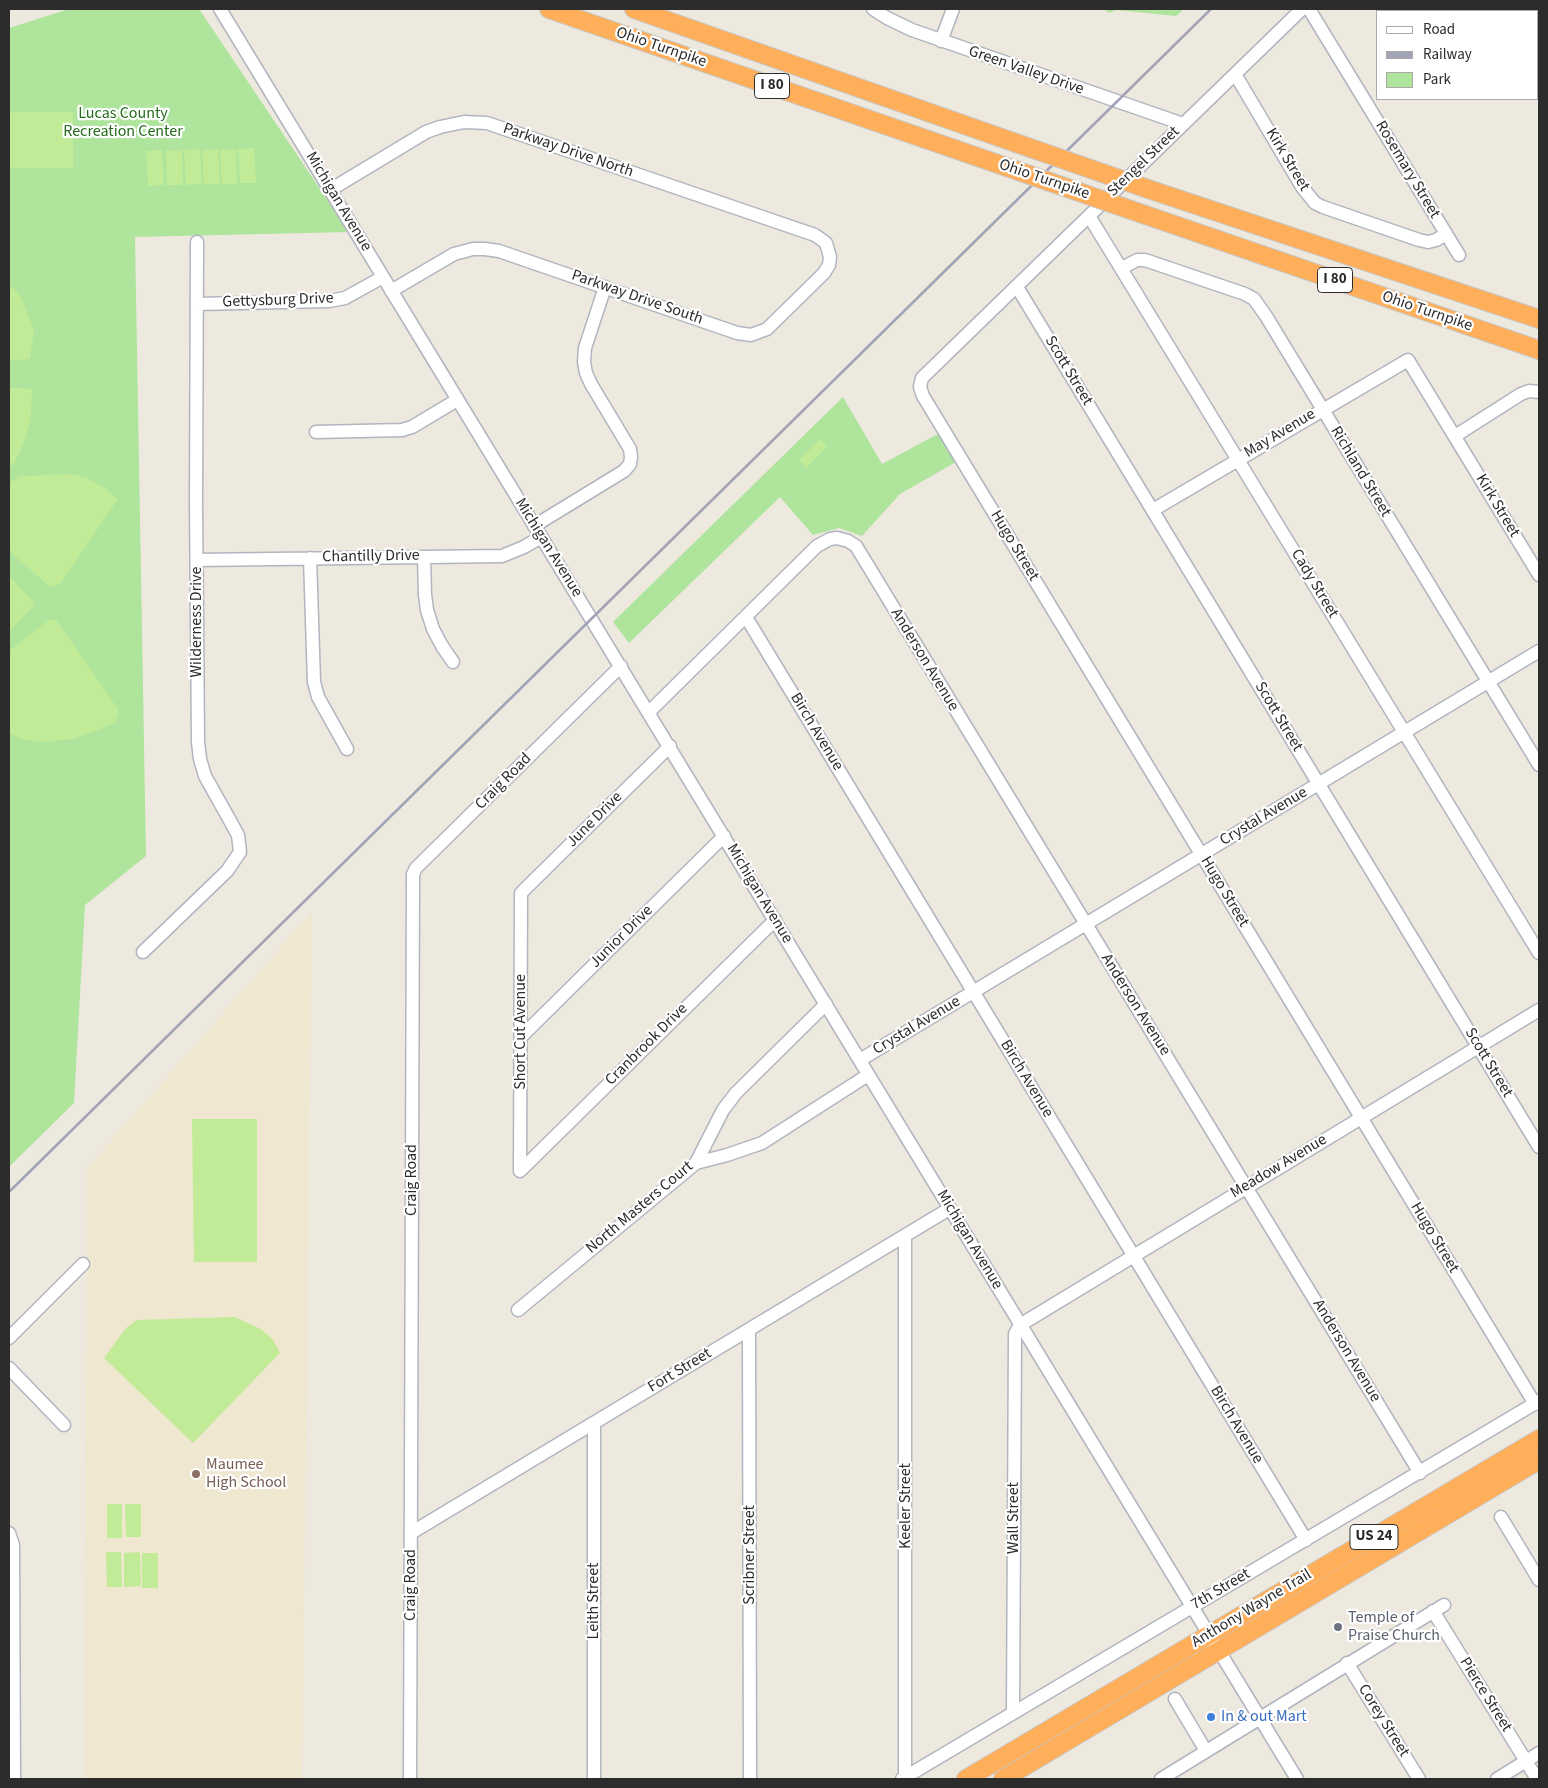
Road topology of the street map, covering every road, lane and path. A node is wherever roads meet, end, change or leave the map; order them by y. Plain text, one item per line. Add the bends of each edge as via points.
1 (220, 9) edge
2 (549, 9) edge
3 (634, 9) edge
4 (873, 9) edge
5 (953, 9) edge
6 (1302, 9) edge
7 (1309, 9) edge
8 (942, 41) junction
9 (1235, 74) junction
10 (1183, 124) junction
11 (330, 190) junction
12 (1089, 216) junction
13 (1446, 234) junction
14 (815, 235) joint
15 (197, 242) dead end
16 (1459, 255) dead end
17 (1122, 268) junction
18 (383, 277) junction
19 (605, 287) junction
20 (1016, 287) junction
21 (391, 291) junction
22 (197, 304) junction
23 (1539, 319) edge
24 (1539, 350) edge
25 (1408, 360) joint
26 (922, 378) joint
27 (1539, 392) edge
28 (458, 400) junction
29 (1322, 410) junction
30 (316, 432) dead end
31 (1455, 436) junction
32 (1238, 460) junction
33 (1153, 510) junction
34 (538, 531) junction
35 (424, 557) junction
36 (310, 558) junction
37 (196, 560) junction
38 (1539, 576) edge
39 (746, 617) junction
40 (1539, 651) edge
41 (453, 662) dead end
42 (621, 666) junction
43 (1488, 682) junction
44 (648, 712) junction
45 (1405, 732) junction
46 (670, 746) junction
47 (347, 749) dead end
48 (1539, 765) edge
49 (1319, 784) junction
50 (724, 836) junction
51 (1202, 854) junction
52 (521, 893) joint
53 (775, 920) junction
54 (1085, 924) junction
55 (143, 952) dead end
56 (1539, 953) edge
57 (973, 992) junction
58 (826, 1004) junction
59 (1539, 1010) edge
60 (520, 1037) junction
61 (1478, 1046) junction
62 (860, 1060) junction
63 (868, 1075) junction
64 (1361, 1117) junction
65 (1539, 1147) edge
66 (696, 1163) junction
67 (520, 1171) joint
68 (1247, 1186) junction
69 (950, 1209) junction
70 (905, 1236) junction
71 (1133, 1256) junction
72 (83, 1264) dead end
73 (518, 1310) dead end
74 (1020, 1325) junction
75 (749, 1330) junction
76 (9, 1338) edge
77 (9, 1368) edge
78 (1537, 1403) edge
79 (594, 1423) junction
80 (64, 1425) dead end
81 (1539, 1440) edge
82 (1539, 1460) edge
83 (1420, 1473) junction
84 (1502, 1517) dead end
85 (9, 1533) edge
86 (411, 1533) junction
87 (1306, 1540) junction
88 (1539, 1580) edge
89 (1192, 1607) junction
90 (1209, 1634) junction
91 (1219, 1651) junction
92 (1347, 1664) junction
93 (1175, 1700) dead end
94 (1012, 1713) junction
95 (1260, 1718) junction
96 (1206, 1751) junction
97 (1539, 1753) edge
98 (1526, 1761) junction
99 (1170, 1777) edge
100 (904, 1778) edge
101 (14, 1779) edge
102 (410, 1779) edge
103 (594, 1779) edge
104 (750, 1779) edge
105 (966, 1779) edge
106 (1003, 1779) edge
107 (1297, 1779) edge
108 (1418, 1779) edge
109 (1497, 1779) edge
110 (1537, 1779) edge

1 - 11 street, Michigan Avenue
2 - 24 highway, Ohio Turnpike / I 80, bridge
3 - 23 highway, Ohio Turnpike / I 80, bridge via 1151,190
4 - 8 street, Green Valley Drive via 895,22
5 - 8 street
6 - 9 street, Stengel Street
7 - 13 street, Rosemary Street
8 - 10 street, Green Valley Drive
9 - 10 street, Stengel Street
9 - 13 street, Kirk Street via 1302,187 1315,203 1419,240 1428,242
10 - 12 street, Stengel Street
11 - 14 street, Parkway Drive North via 426,132 464,122 487,123
11 - 18 street, Michigan Avenue
12 - 17 street, Cady Street
12 - 20 street, Stengel Street
13 - 16 street, Rosemary Street
14 - 19 street, Parkway Drive South via 826,244 829,266 767,329 759,333 737,333
15 - 22 street, Wilderness Drive
17 - 29 street, Richland Street via 1137,260 1145,260 1254,299
17 - 32 street, Cady Street
18 - 21 street, Michigan Avenue
18 - 22 street, Gettysburg Drive via 346,298 329,301
19 - 21 street, Parkway Drive South via 499,251 474,249 443,259
19 - 34 street, Chantilly Drive via 585,348 584,362 591,384 630,449 630,464
20 - 26 street, Stengel Street
20 - 33 street, Scott Street
21 - 28 street, Michigan Avenue
22 - 37 street, Wilderness Drive
25 - 29 street, May Avenue
25 - 31 street, Kirk Street
26 - 51 street, Hugo Street via 922,396
27 - 31 street via 1521,394
28 - 30 street via 402,430
28 - 34 street, Michigan Avenue
29 - 32 street, May Avenue
29 - 43 street, Richland Street
31 - 38 street, Kirk Street
32 - 33 street, May Avenue
32 - 45 street, Cady Street
33 - 49 street, Scott Street
34 - 35 street, Chantilly Drive via 524,548 502,556
34 - 42 street, Michigan Avenue
35 - 36 street, Chantilly Drive
35 - 41 street via 427,610 442,646
36 - 37 street, Chantilly Drive
36 - 47 street via 314,682 318,697
37 - 55 street, Wilderness Drive via 200,759 204,776 238,835 240,852 227,870
39 - 44 street
39 - 54 street, Anderson Avenue via 817,546 830,539 848,540 856,546
39 - 57 street, Birch Avenue
40 - 43 street, Crystal Avenue
42 - 44 street, Michigan Avenue
42 - 86 street, Craig Road via 413,874
43 - 45 street, Crystal Avenue
43 - 48 street, Richland Street
44 - 46 street, Michigan Avenue
45 - 49 street, Crystal Avenue
45 - 56 street, Cady Street
46 - 50 street, Michigan Avenue
46 - 52 street, June Drive
49 - 51 street, Crystal Avenue
49 - 61 street, Scott Street
50 - 53 street, Michigan Avenue
50 - 60 street, Junior Drive
51 - 54 street, Crystal Avenue
51 - 64 street, Hugo Street
52 - 60 street, Short Cut Avenue
53 - 58 street, Michigan Avenue
53 - 67 street, Cranbrook Drive
54 - 57 street, Crystal Avenue
54 - 68 street, Anderson Avenue
57 - 62 street, Crystal Avenue
57 - 71 street, Birch Avenue
58 - 62 street, Michigan Avenue
58 - 66 street, North Masters Court via 736,1093 723,1110
59 - 61 street, Meadow Avenue
60 - 67 street, Short Cut Avenue
61 - 64 street, Meadow Avenue
61 - 65 street, Scott Street
62 - 63 street, Michigan Avenue
63 - 66 street via 762,1143
63 - 69 street, Michigan Avenue
64 - 68 street, Meadow Avenue
64 - 78 street, Hugo Street
66 - 73 street, North Masters Court
68 - 71 street, Meadow Avenue
68 - 83 street, Anderson Avenue
69 - 70 street, Fort Street
69 - 74 street, Michigan Avenue
70 - 75 street, Fort Street
70 - 100 street, Keeler Street
71 - 74 street, Meadow Avenue
71 - 87 street, Birch Avenue
72 - 76 street
74 - 89 street, Michigan Avenue
74 - 94 street, Wall Street via 1015,1334
75 - 79 street, Fort Street
75 - 104 street, Scribner Street
77 - 80 street
78 - 83 street, 7th Street
79 - 86 street, Fort Street
79 - 103 street, Leith Street
81 - 90 highway, Anthony Wayne Trail / US 24
82 - 91 highway, Anthony Wayne Trail / US 24
83 - 87 street, 7th Street
84 - 88 street
85 - 101 street via 13,1545
86 - 102 street, Craig Road
87 - 89 street, 7th Street
89 - 90 street, Michigan Avenue
89 - 94 street, 7th Street
90 - 91 street, Michigan Avenue
90 - 105 highway, Anthony Wayne Trail / US 24
91 - 95 street, Michigan Avenue
91 - 106 highway, Anthony Wayne Trail / US 24
92 - 95 street
92 - 98 street, Pierce Street via 1439,1608
92 - 108 street, Corey Street
93 - 96 street
94 - 100 street, 7th Street
95 - 96 street
95 - 107 street, Michigan Avenue
96 - 99 street
97 - 98 street
98 - 109 street
98 - 110 street, Pierce Street

